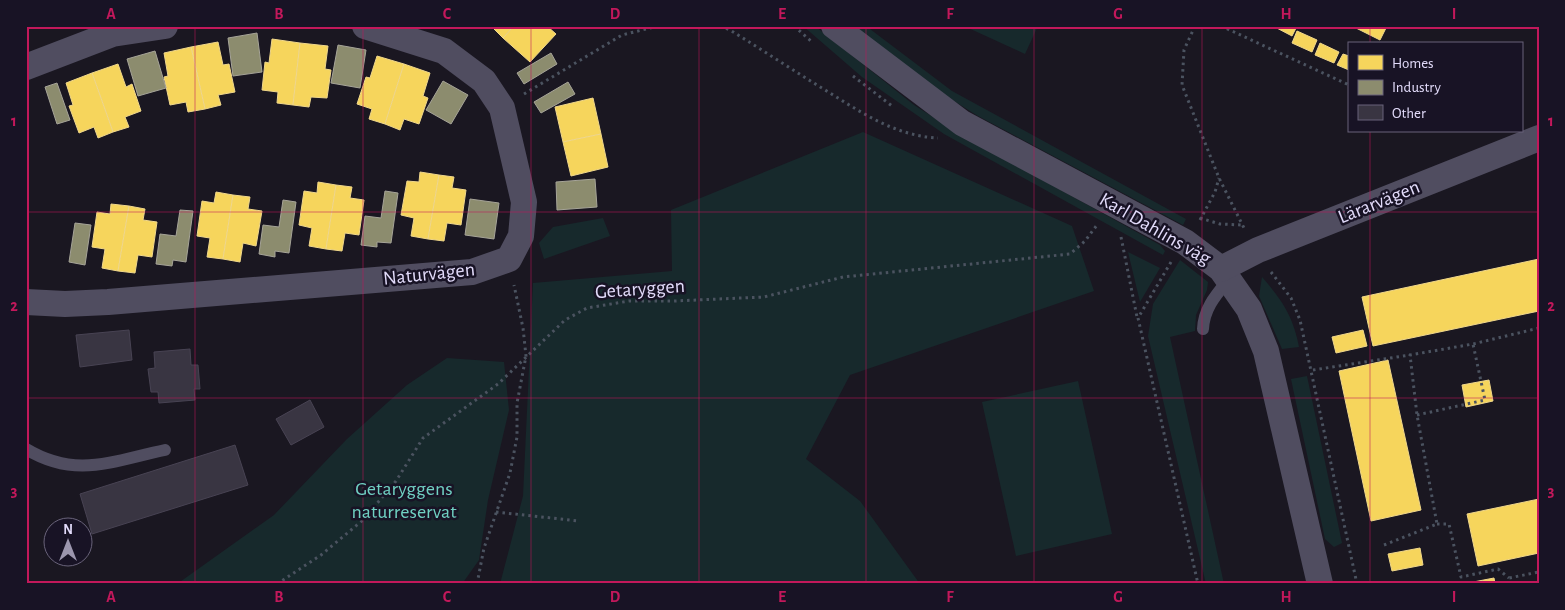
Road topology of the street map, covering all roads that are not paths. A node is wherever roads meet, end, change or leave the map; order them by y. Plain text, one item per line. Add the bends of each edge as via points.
1 (165, 26) edge
2 (365, 26) edge
3 (834, 26) edge
4 (26, 67) edge
5 (1539, 138) edge
6 (1225, 274) junction
7 (26, 302) edge
8 (1203, 329) dead end
9 (26, 449) edge
10 (165, 450) dead end
11 (1320, 584) edge

1 - 4 street via 112,34
2 - 7 street, Naturvägen via 444,50 484,81 502,108 524,202 521,236 509,259 472,272 108,302
3 - 6 street, Karl Dahlins väg via 962,123 1184,242
5 - 6 street, Lärarvägen via 1258,250
6 - 8 lane via 1204,315
6 - 11 street, Karl Dahlins väg via 1248,308 1266,351
9 - 10 lane via 58,464 83,468

